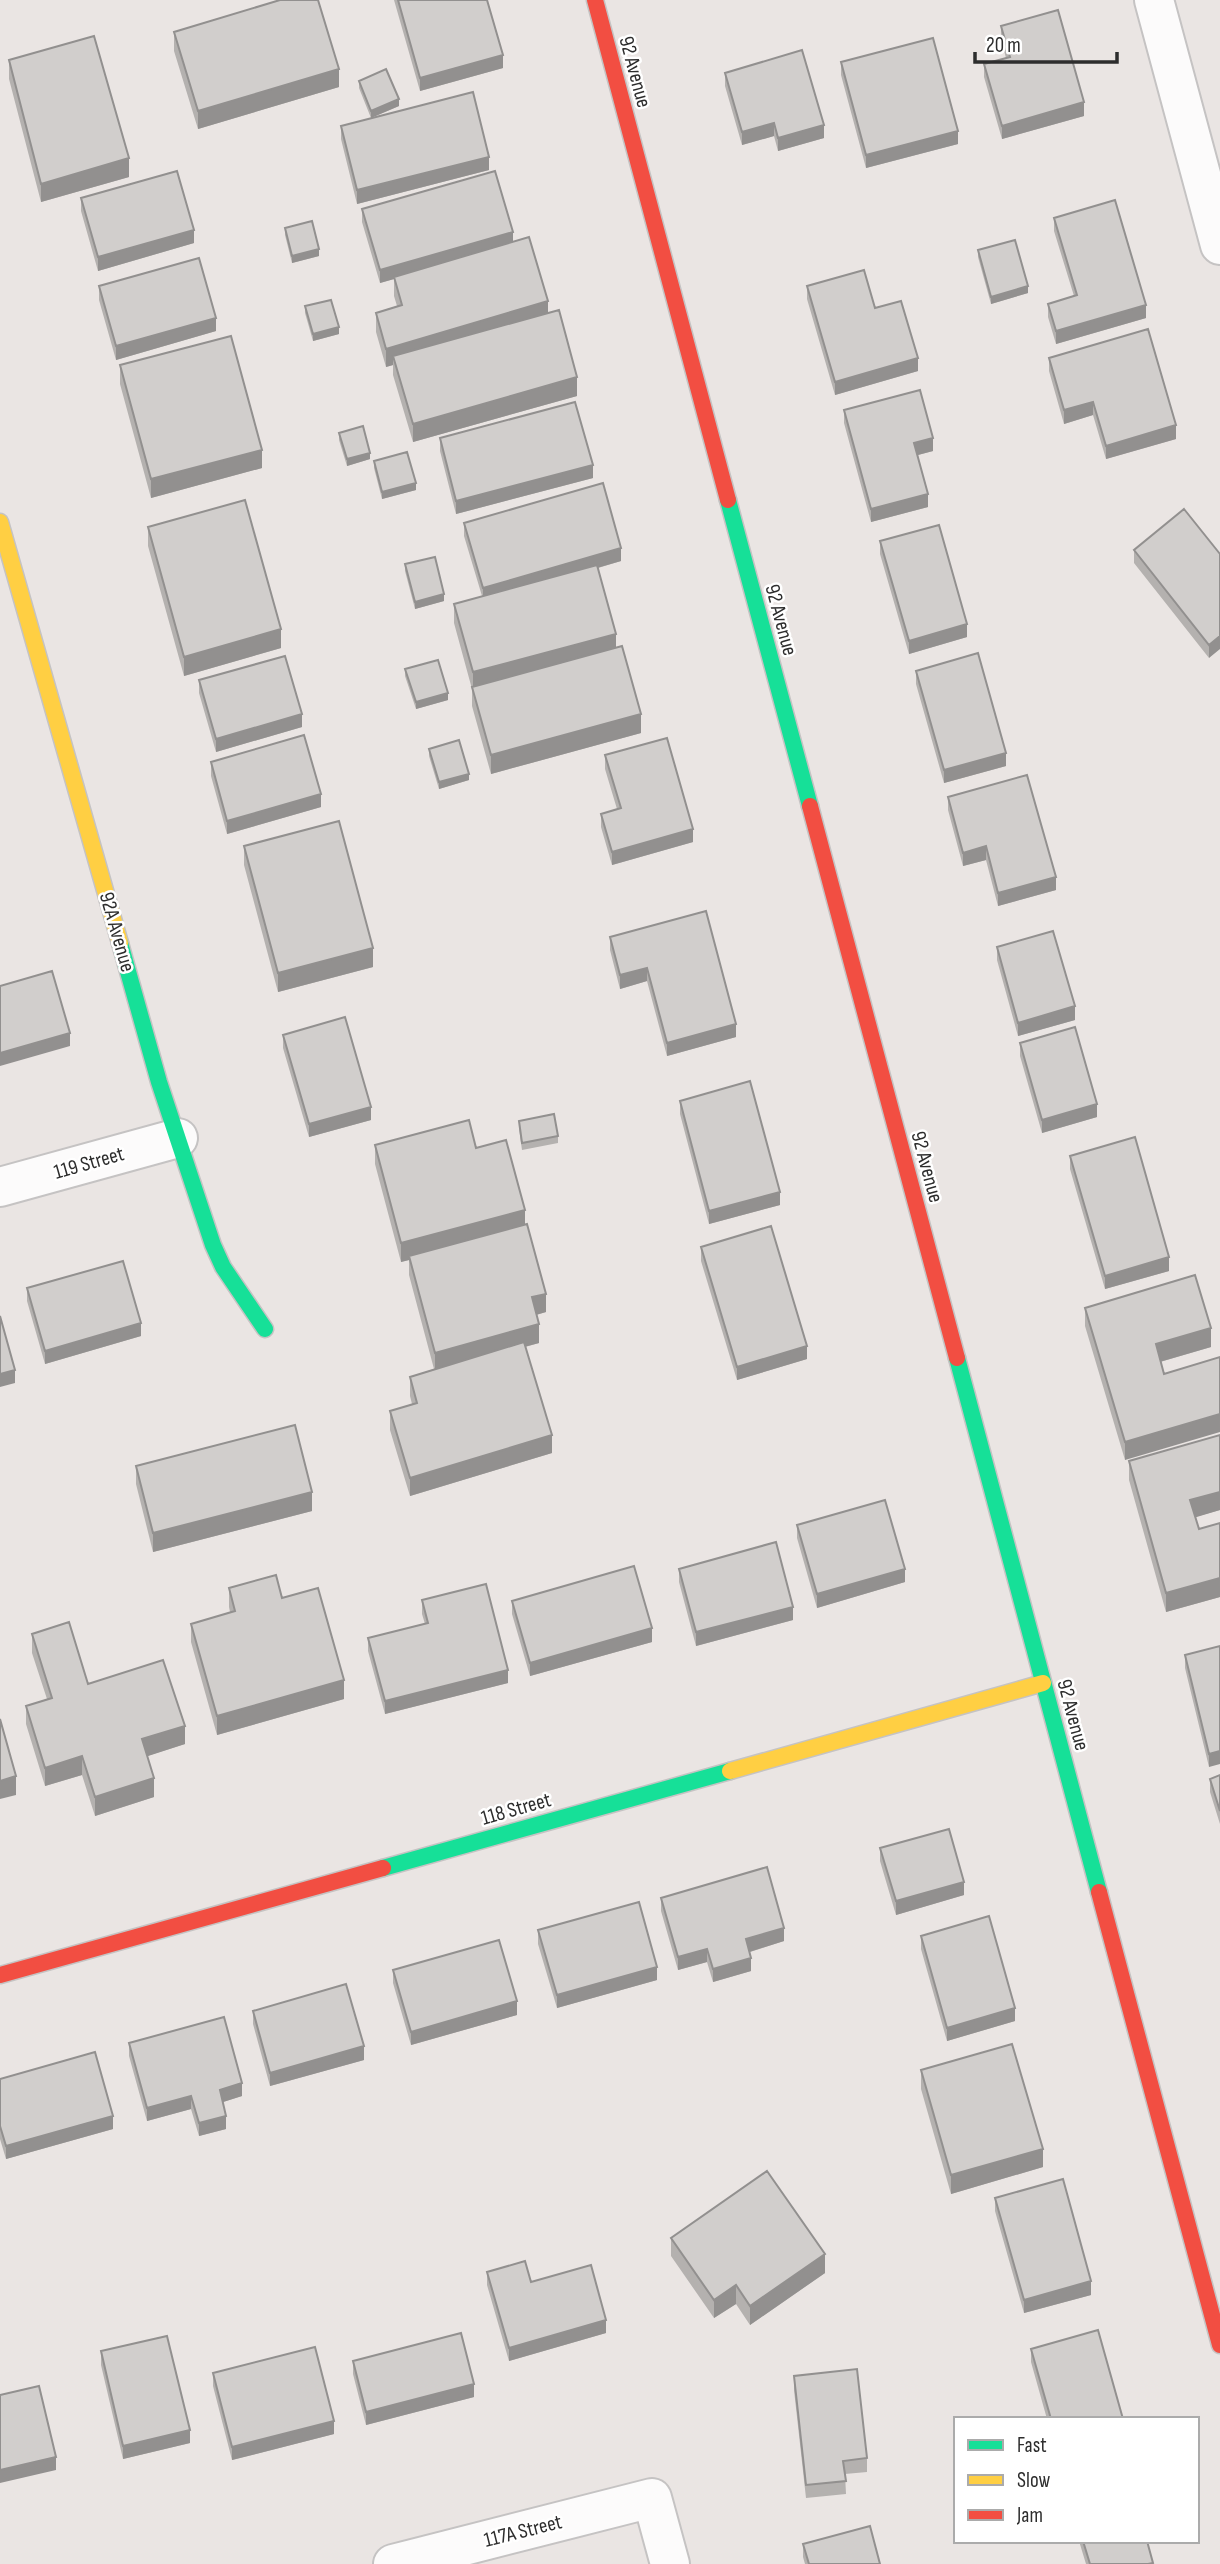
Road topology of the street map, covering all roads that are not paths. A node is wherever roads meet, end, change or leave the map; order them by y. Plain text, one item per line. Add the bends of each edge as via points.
1 (1154, 0) edge
2 (599, 1) edge
3 (1220, 244) edge
4 (0, 522) edge
5 (178, 1138) junction
6 (0, 1187) edge
7 (265, 1329) dead end
8 (1043, 1684) junction
9 (0, 1975) edge
10 (1220, 2345) edge
11 (393, 2564) edge
12 (670, 2564) edge

1 - 3 street
2 - 8 street, 92 Avenue
4 - 5 street, 92A Avenue
5 - 6 street, 119 Street
5 - 7 street, 92A Avenue via 223,1267
8 - 9 street, 118 Street
8 - 10 street, 92 Avenue
11 - 12 street, 117A Street via 652,2498

